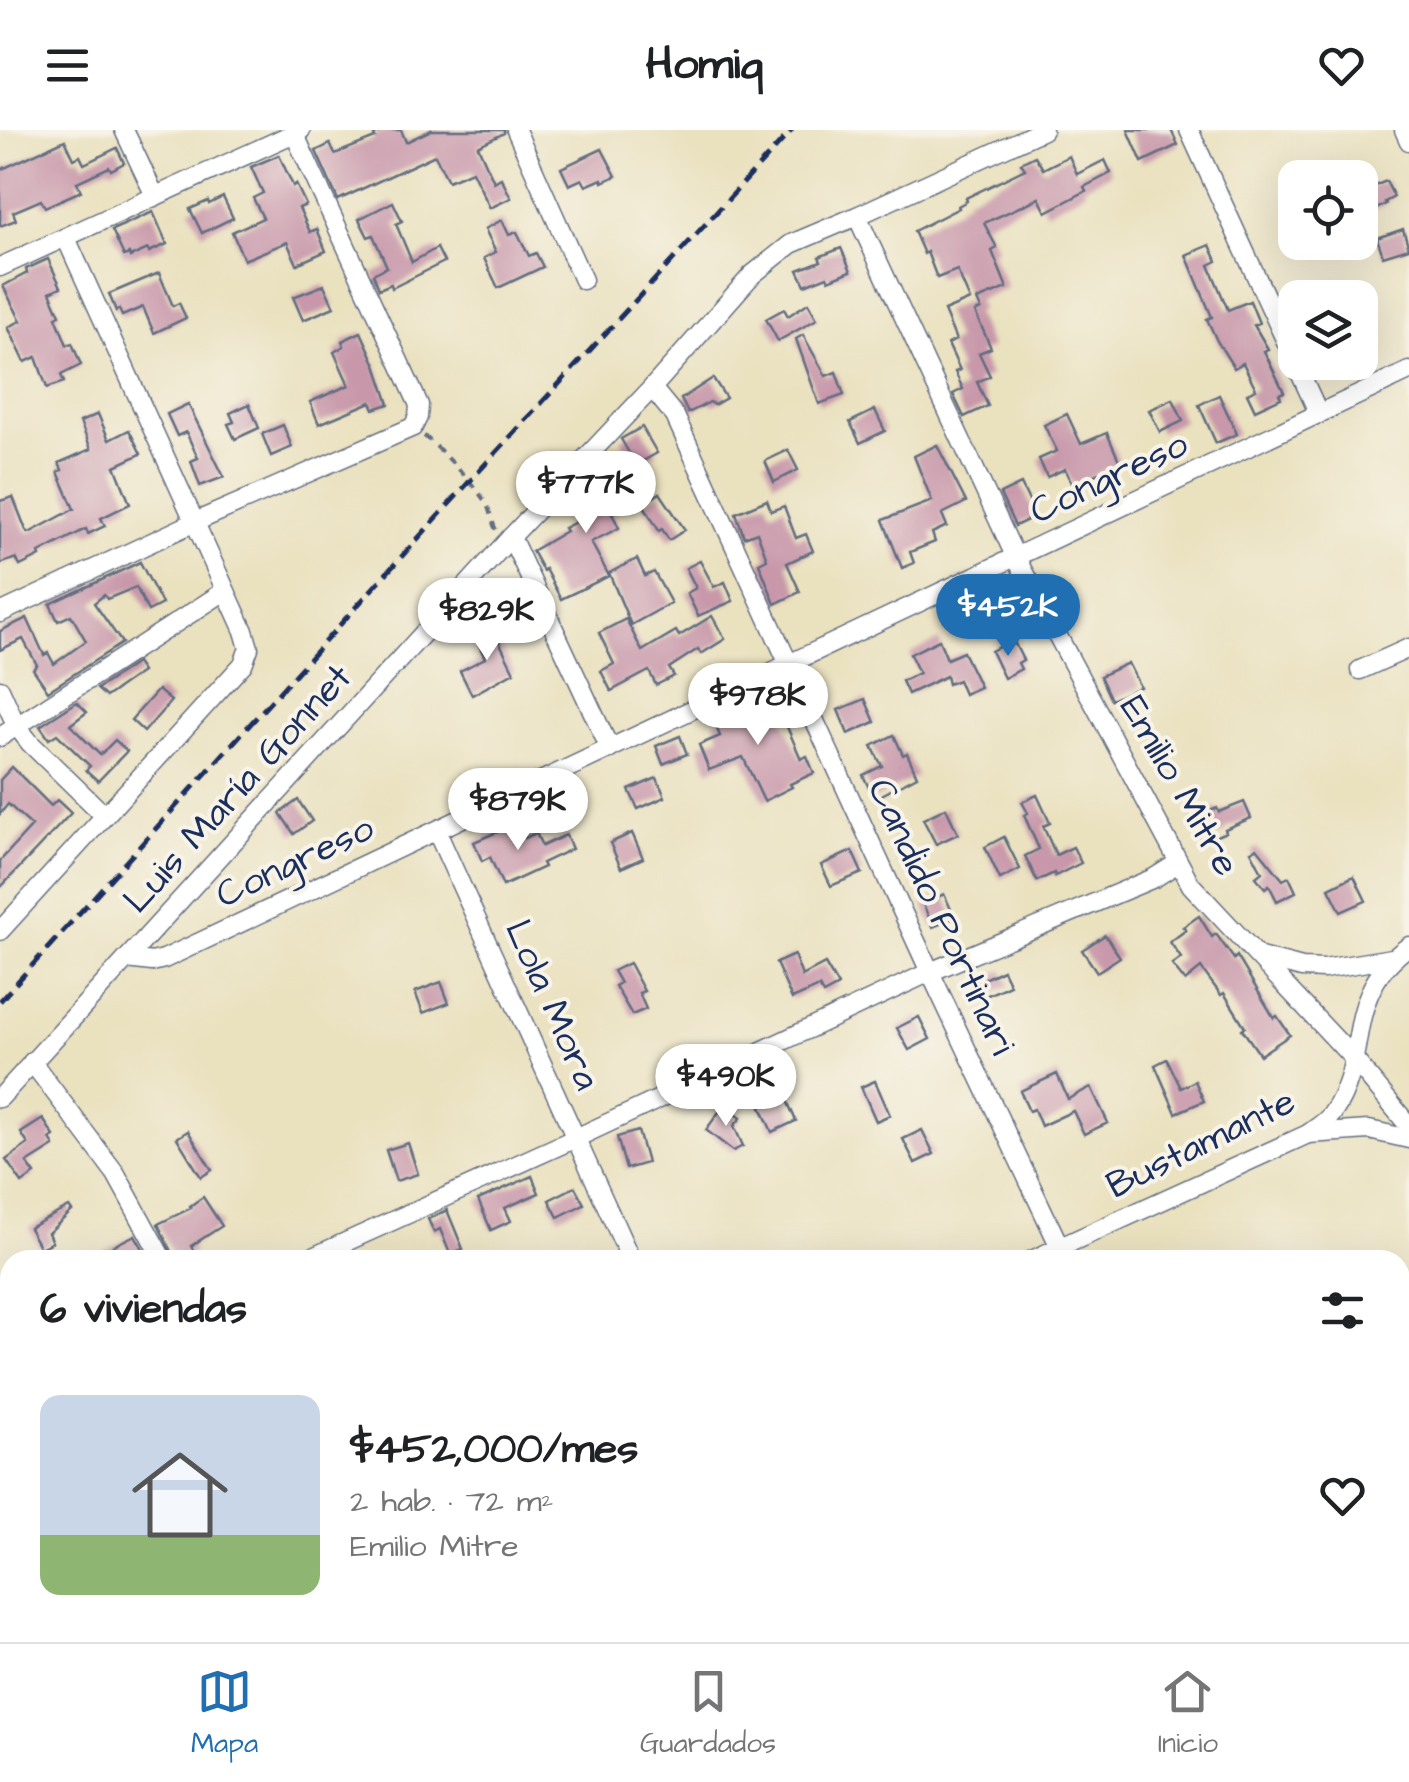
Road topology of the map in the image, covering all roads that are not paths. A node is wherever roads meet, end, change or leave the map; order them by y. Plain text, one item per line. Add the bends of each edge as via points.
1 (124, 130) edge
2 (516, 130) edge
3 (1043, 130) edge
4 (1190, 130) edge
5 (1404, 130) edge
6 (298, 132) edge
7 (1409, 140) edge
8 (156, 196) junction
9 (857, 216) junction
10 (66, 238) junction
11 (0, 266) edge
12 (583, 280) dead end
13 (1278, 324) edge
14 (1409, 371) edge
15 (1303, 380) edge
16 (652, 388) junction
17 (1319, 414) junction
18 (194, 522) junction
19 (510, 537) junction
20 (1016, 558) junction
21 (225, 590) junction
22 (0, 613) edge
23 (1409, 648) edge
24 (790, 665) junction
25 (1360, 670) dead end
26 (0, 689) edge
27 (16, 725) junction
28 (0, 737) edge
29 (610, 749) junction
30 (104, 814) junction
31 (437, 832) junction
32 (1178, 863) junction
33 (0, 931) edge
34 (1409, 946) edge
35 (1259, 956) junction
36 (1392, 958) junction
37 (127, 960) junction
38 (930, 972) junction
39 (1352, 1058) junction
40 (32, 1062) junction
41 (0, 1098) edge
42 (1409, 1126) edge
43 (1308, 1134) junction
44 (576, 1138) junction
45 (1409, 1139) edge
46 (158, 1250) edge
47 (328, 1250) edge
48 (626, 1250) edge
49 (1061, 1250) edge
50 (1071, 1250) edge

1 - 8 street
2 - 12 street
3 - 9 street, Luis María Gonnet
4 - 13 street
5 - 7 street
6 - 8 street
6 - 18 street via 419,405 418,417 413,426
8 - 10 street
9 - 16 street, Luis María Gonnet via 791,244 752,276
9 - 20 street, Emilio Mitre
10 - 11 street
10 - 18 street
14 - 17 street, Congreso
15 - 17 street
16 - 19 street, Luis María Gonnet
16 - 24 street, Candido Portinari via 675,416
17 - 20 street, Congreso
18 - 21 street
18 - 22 street
19 - 29 street
19 - 37 street, Luis María Gonnet
20 - 24 street, Congreso
20 - 32 street, Emilio Mitre
21 - 27 street
21 - 30 street via 249,648 243,664
23 - 25 street
24 - 29 street, Congreso
24 - 38 street, Candido Portinari
26 - 27 street
27 - 28 street
27 - 30 street
29 - 31 street, Congreso
30 - 33 street
31 - 37 street, Congreso via 164,959
31 - 44 street, Lola Mora
32 - 35 street, Emilio Mitre
32 - 38 street
34 - 36 street, Bustamante
35 - 36 street via 1302,968
35 - 39 street, Emilio Mitre
36 - 39 street, Bustamante via 1369,991
37 - 40 street, Luis María Gonnet
38 - 44 street
38 - 49 street, Candido Portinari
39 - 42 street, Emilio Mitre
39 - 43 street, Bustamante via 1330,1117
40 - 41 street, Luis María Gonnet
40 - 46 street via 116,1174
43 - 45 street via 1369,1130
43 - 50 street, Bustamante
44 - 47 street
44 - 48 street, Lola Mora

